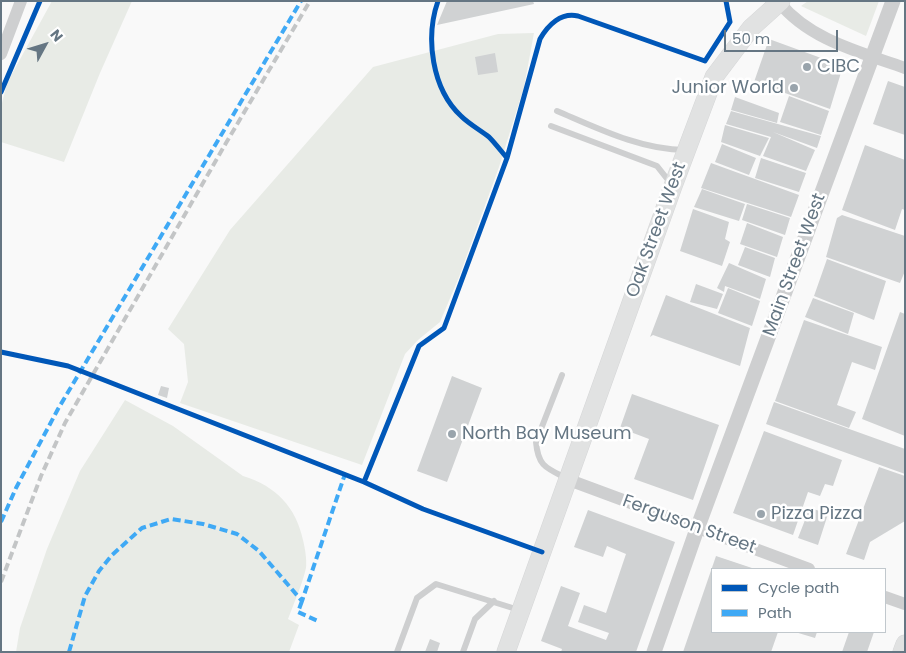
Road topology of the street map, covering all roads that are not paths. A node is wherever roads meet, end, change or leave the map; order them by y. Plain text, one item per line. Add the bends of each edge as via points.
1 (21, 1) edge
2 (893, 1) edge
3 (779, 2) edge
4 (1, 54) edge
5 (873, 56) junction
6 (905, 68) edge
7 (556, 111) dead end
8 (551, 126) dead end
9 (686, 150) junction
10 (672, 186) junction
11 (562, 375) dead end
12 (569, 480) junction
13 (697, 529) junction
14 (806, 568) edge
15 (886, 597) edge
16 (494, 601) junction
17 (905, 604) edge
18 (520, 610) junction
19 (905, 644) edge
20 (397, 652) edge
21 (463, 652) edge
22 (506, 652) edge
23 (654, 652) edge
24 (902, 652) edge

1 - 4 street
2 - 5 street, Main Street West
3 - 5 street via 796,21 815,34
3 - 9 main road, Oak Street West via 751,28 714,77
5 - 6 street
5 - 13 street, Main Street West
7 - 9 lane via 601,130 664,150
8 - 10 lane via 657,166
9 - 10 main road, Oak Street West
10 - 12 main road, Oak Street West
11 - 12 lane via 536,442 543,466
12 - 13 street, Ferguson Street
12 - 18 main road, Oak Street West
13 - 14 street, Ferguson Street
13 - 23 street, Main Street West
15 - 17 street
16 - 18 lane
16 - 20 lane via 436,584 417,598
16 - 21 lane via 476,619
18 - 22 main road, Oak Street West
19 - 24 main road

